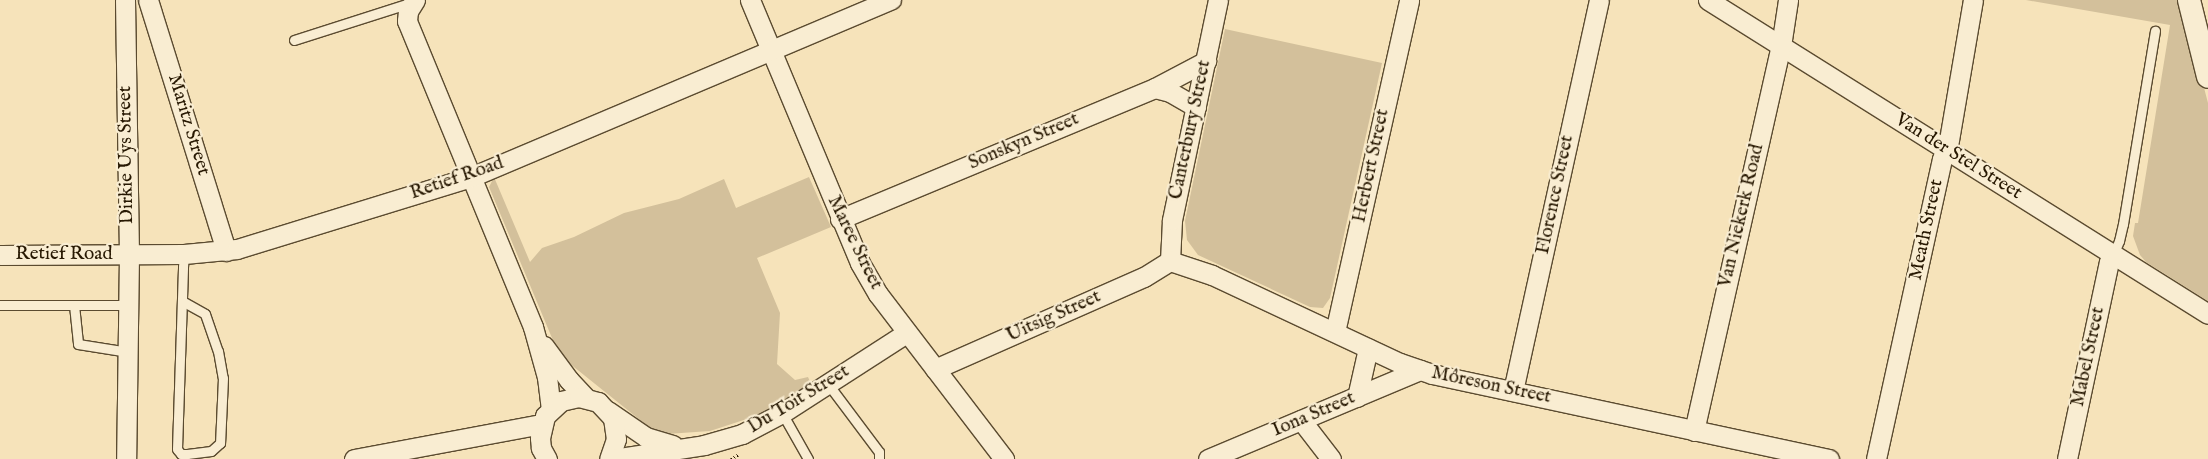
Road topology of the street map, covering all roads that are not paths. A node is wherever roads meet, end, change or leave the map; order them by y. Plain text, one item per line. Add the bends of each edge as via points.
1 (126, 0) edge
2 (148, 0) edge
3 (750, 0) edge
4 (891, 0) edge
5 (1218, 0) edge
6 (1409, 0) edge
7 (1598, 0) edge
8 (1708, 0) edge
9 (1788, 0) edge
10 (1973, 0) edge
11 (2189, 0) edge
12 (414, 1) edge
13 (2155, 31) dead end
14 (294, 40) dead end
15 (1781, 46) junction
16 (771, 50) junction
17 (1206, 61) junction
18 (2208, 77) edge
19 (1155, 88) junction
20 (1200, 89) junction
21 (1196, 107) junction
22 (1946, 150) junction
23 (471, 177) junction
24 (840, 219) junction
25 (226, 251) junction
26 (184, 254) junction
27 (0, 255) edge
28 (129, 255) junction
29 (2113, 255) junction
30 (1170, 261) junction
31 (182, 301) junction
32 (0, 305) edge
33 (74, 305) junction
34 (129, 305) junction
35 (2208, 314) edge
36 (533, 328) junction
37 (1336, 332) junction
38 (906, 333) junction
39 (1368, 348) junction
40 (128, 352) junction
41 (935, 369) junction
42 (1420, 370) junction
43 (828, 384) junction
44 (1513, 390) junction
45 (585, 397) junction
46 (1357, 397) junction
47 (551, 408) junction
48 (608, 411) junction
49 (782, 413) junction
50 (1301, 420) junction
51 (541, 424) junction
52 (1694, 431) junction
53 (684, 447) junction
54 (543, 458) edge
55 (126, 459) edge
56 (354, 459) edge
57 (609, 459) edge
58 (613, 459) edge
59 (808, 459) edge
60 (879, 459) edge
61 (1004, 459) edge
62 (1208, 459) edge
63 (1331, 459) edge
64 (1829, 459) edge
65 (1876, 459) edge
66 (2066, 459) edge

1 - 28 street, Dirkie Uys Street
2 - 25 street, Maritz Street
3 - 16 street, Maree Street
4 - 16 street, Retief Road
5 - 17 street, Canterbury Street
6 - 37 street, Herbert Street
7 - 44 street, Florence Street
8 - 15 street, Van der Stel Street
9 - 15 street, Van Niekerk Road
10 - 22 street, Meath Street
11 - 18 street
12 - 14 lane
12 - 23 street via 407,21
13 - 29 lane via 2123,224
15 - 22 street, Van der Stel Street
15 - 52 street, Van Niekerk Road
16 - 23 street, Retief Road
16 - 24 street, Maree Street
17 - 19 street, Sonskyn Street
17 - 20 street, Canterbury Street
19 - 20 street via 1180,85
19 - 21 street via 1170,92
19 - 24 street, Sonskyn Street
20 - 21 street, Canterbury Street
21 - 30 street, Canterbury Street via 1172,220
22 - 29 street, Van der Stel Street
22 - 65 street, Meath Street
23 - 25 street, Retief Road
23 - 36 street
24 - 38 street, Maree Street via 860,263
25 - 26 street, Retief Road
26 - 28 street, Retief Road
26 - 31 lane
27 - 28 street, Retief Road
28 - 34 street, Dirkie Uys Street
29 - 35 street, Van der Stel Street
29 - 66 street, Mabel Street
30 - 37 street, Môreson Street via 1212,275
30 - 41 street, Uitsig Street via 1144,278
31 - 31 lane via 177,449 181,454 187,454 211,451 220,443 223,378 205,314
32 - 33 lane
33 - 34 lane
33 - 40 lane via 78,344
34 - 40 street, Dirkie Uys Street
36 - 45 street, Du Toit Street via 559,368
36 - 47 street via 548,377
37 - 39 street, Môreson Street
38 - 41 street, Maree Street
38 - 43 street, Du Toit Street
39 - 42 street, Môreson Street
39 - 46 street
40 - 55 street, Dirkie Uys Street
41 - 61 street, Maree Street
42 - 44 street, Môreson Street
42 - 46 street, Iona Street
43 - 49 street, Du Toit Street
43 - 60 lane via 879,452
44 - 52 street, Môreson Street
45 - 47 street via 566,398
45 - 48 street, Du Toit Street
46 - 50 street, Iona Street
47 - 51 street
48 - 53 street, Du Toit Street via 646,437
48 - 57 street via 614,420 617,436
49 - 53 street, Du Toit Street via 732,437
49 - 59 lane
50 - 62 street, Iona Street
50 - 63 street
51 - 54 street
51 - 56 street
52 - 64 street, Môreson Street
53 - 58 street, Du Toit Street

